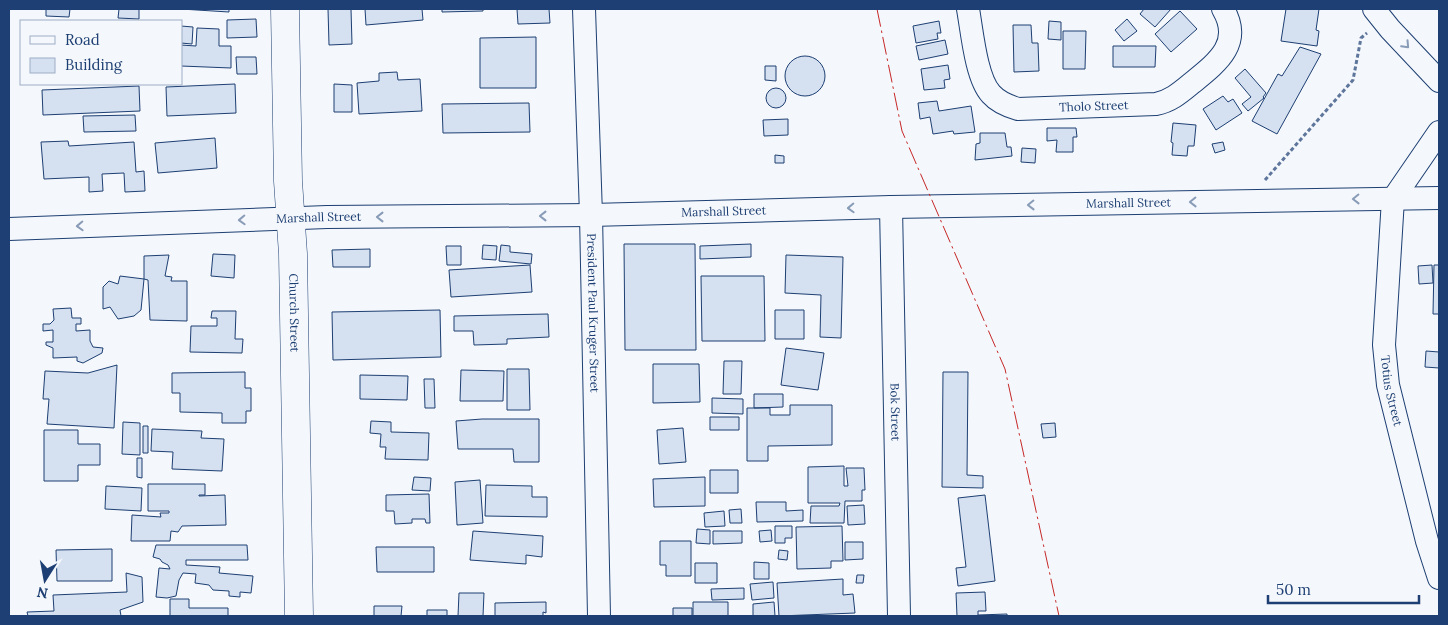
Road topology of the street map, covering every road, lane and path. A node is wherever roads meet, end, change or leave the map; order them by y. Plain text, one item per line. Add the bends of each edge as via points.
1 (285, 9) edge
2 (584, 9) edge
3 (968, 9) edge
4 (1223, 9) edge
5 (1378, 14) edge
6 (1439, 81) edge
7 (1439, 132) edge
8 (1439, 198) edge
9 (1392, 199) junction
10 (1246, 201) junction
11 (891, 207) junction
12 (591, 215) junction
13 (291, 218) junction
14 (9, 229) edge
15 (1433, 540) edge
16 (1439, 578) edge
17 (300, 616) edge
18 (599, 616) edge
19 (899, 616) edge

1 - 13 main road, Church Street
2 - 12 street, President Paul Kruger Street
3 - 4 street, Tholo Street via 980,73 990,94 1004,104 1018,108 1165,102 1215,64 1225,52 1230,38 1230,22
5 -> 6 street
5 - 10 path via 1361,38 1353,80
7 - 9 street
8 - 9 street, Marshall Street
9 -> 10 street, Marshall Street
9 - 15 street, Totius Street via 1384,345 1387,377
10 -> 11 street, Marshall Street
11 -> 12 street, Marshall Street
11 - 19 street, Bok Street
12 -> 13 street, Marshall Street
12 - 18 street, President Paul Kruger Street
13 -> 14 street, Marshall Street
13 - 17 main road, Church Street
15 - 16 street, Totius Street

